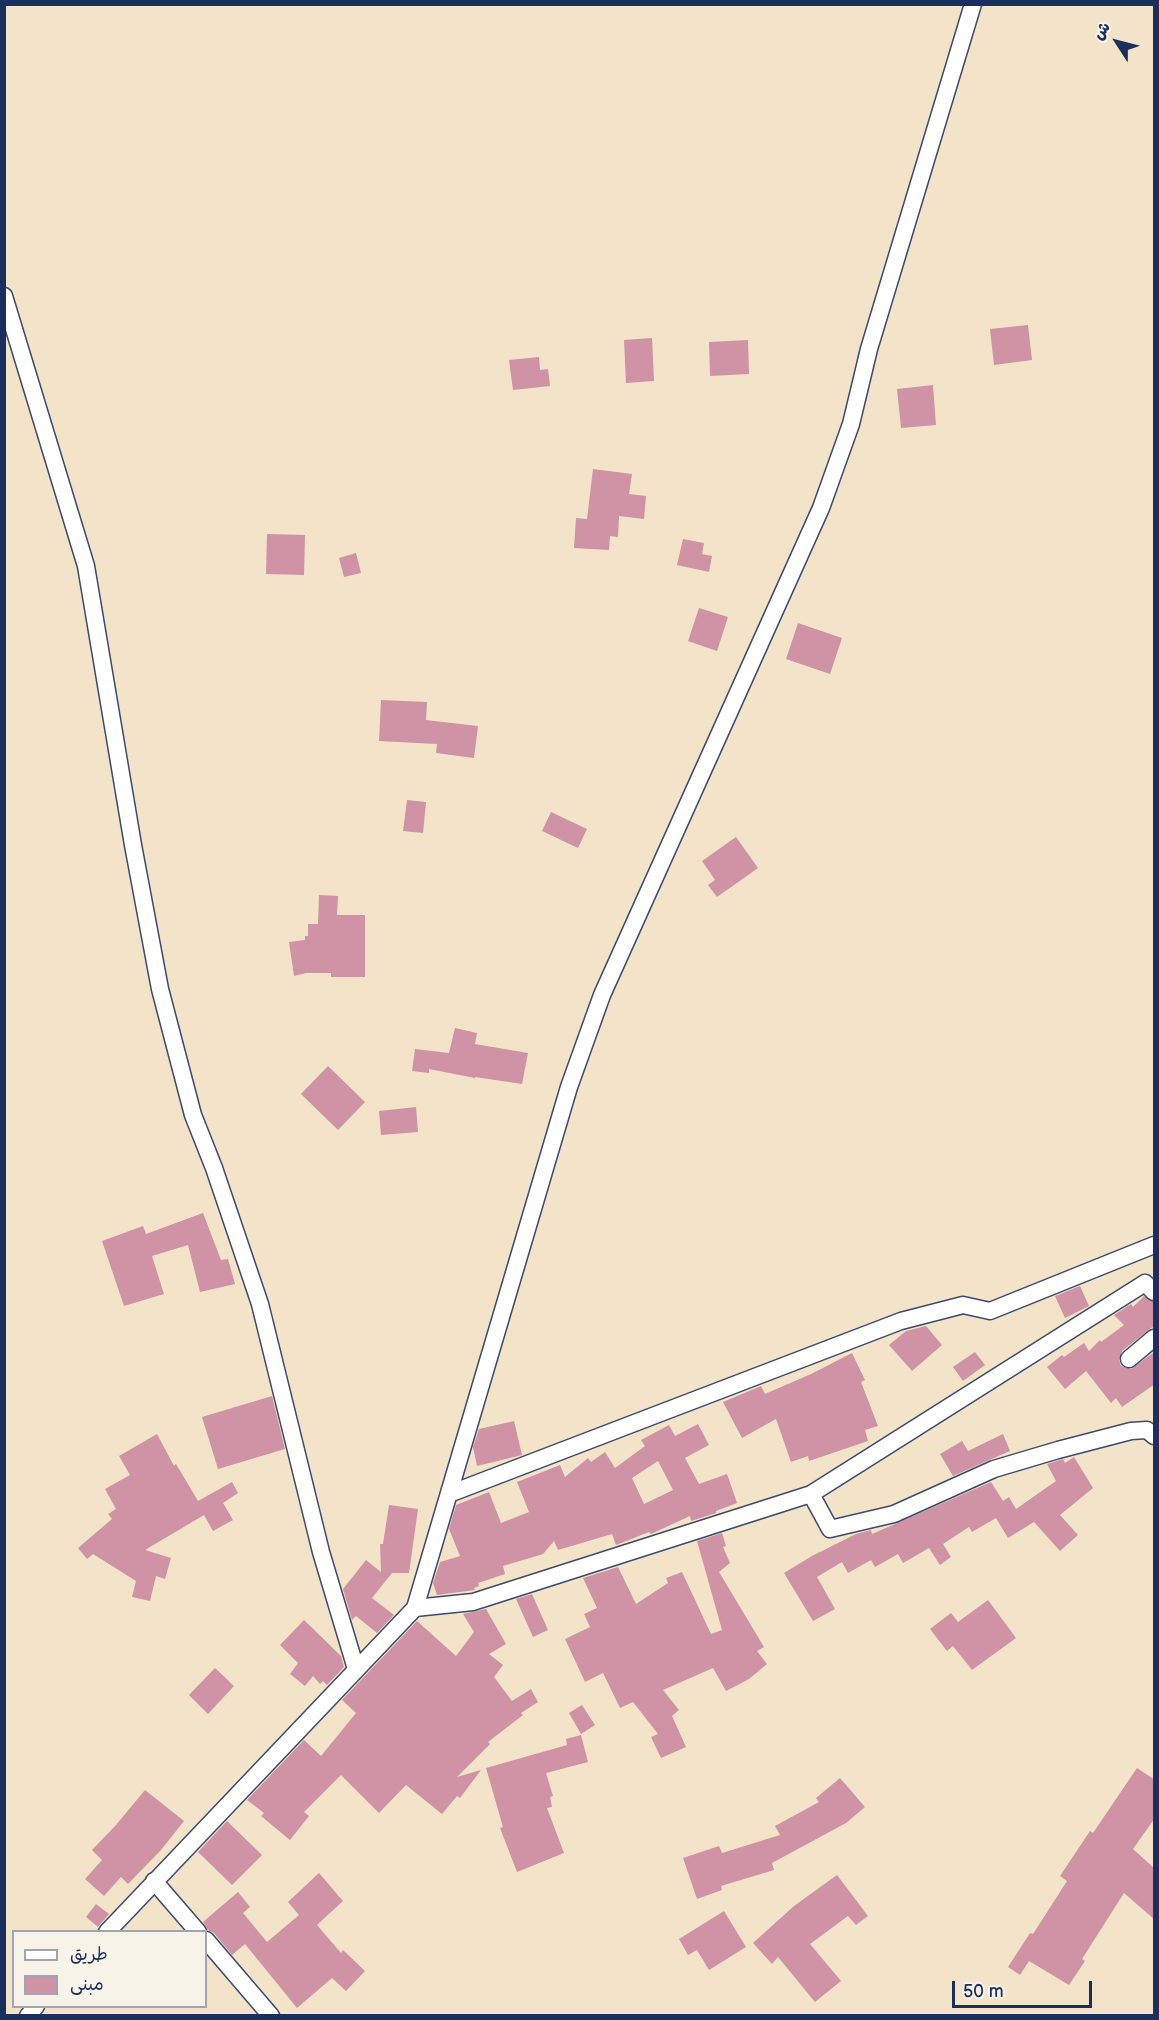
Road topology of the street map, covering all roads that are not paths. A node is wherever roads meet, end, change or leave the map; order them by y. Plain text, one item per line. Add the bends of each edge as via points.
1 (973, 5) edge
2 (4, 296) edge
3 (1155, 1245) edge
4 (1155, 1292) edge
5 (1155, 1338) edge
6 (1129, 1359) dead end
7 (1155, 1436) edge
8 (448, 1494) junction
9 (811, 1494) junction
10 (415, 1608) junction
11 (356, 1669) junction
12 (154, 1881) junction
13 (108, 1930) edge
14 (196, 1930) edge
15 (207, 1941) edge
16 (271, 2016) edge

1 - 8 street via 869,349 851,424 821,508 602,995 570,1087
2 - 11 street via 86,566 160,989 193,1115 260,1304 321,1552
3 - 8 street via 990,1311 963,1305 901,1321
4 - 9 street via 1145,1283
5 - 6 street
7 - 9 street via 1147,1430 1131,1431 1058,1450 994,1469 894,1514 830,1529
8 - 10 street
9 - 10 street via 473,1602
10 - 11 street
11 - 12 street
12 - 13 street
12 - 14 street
15 - 16 street

